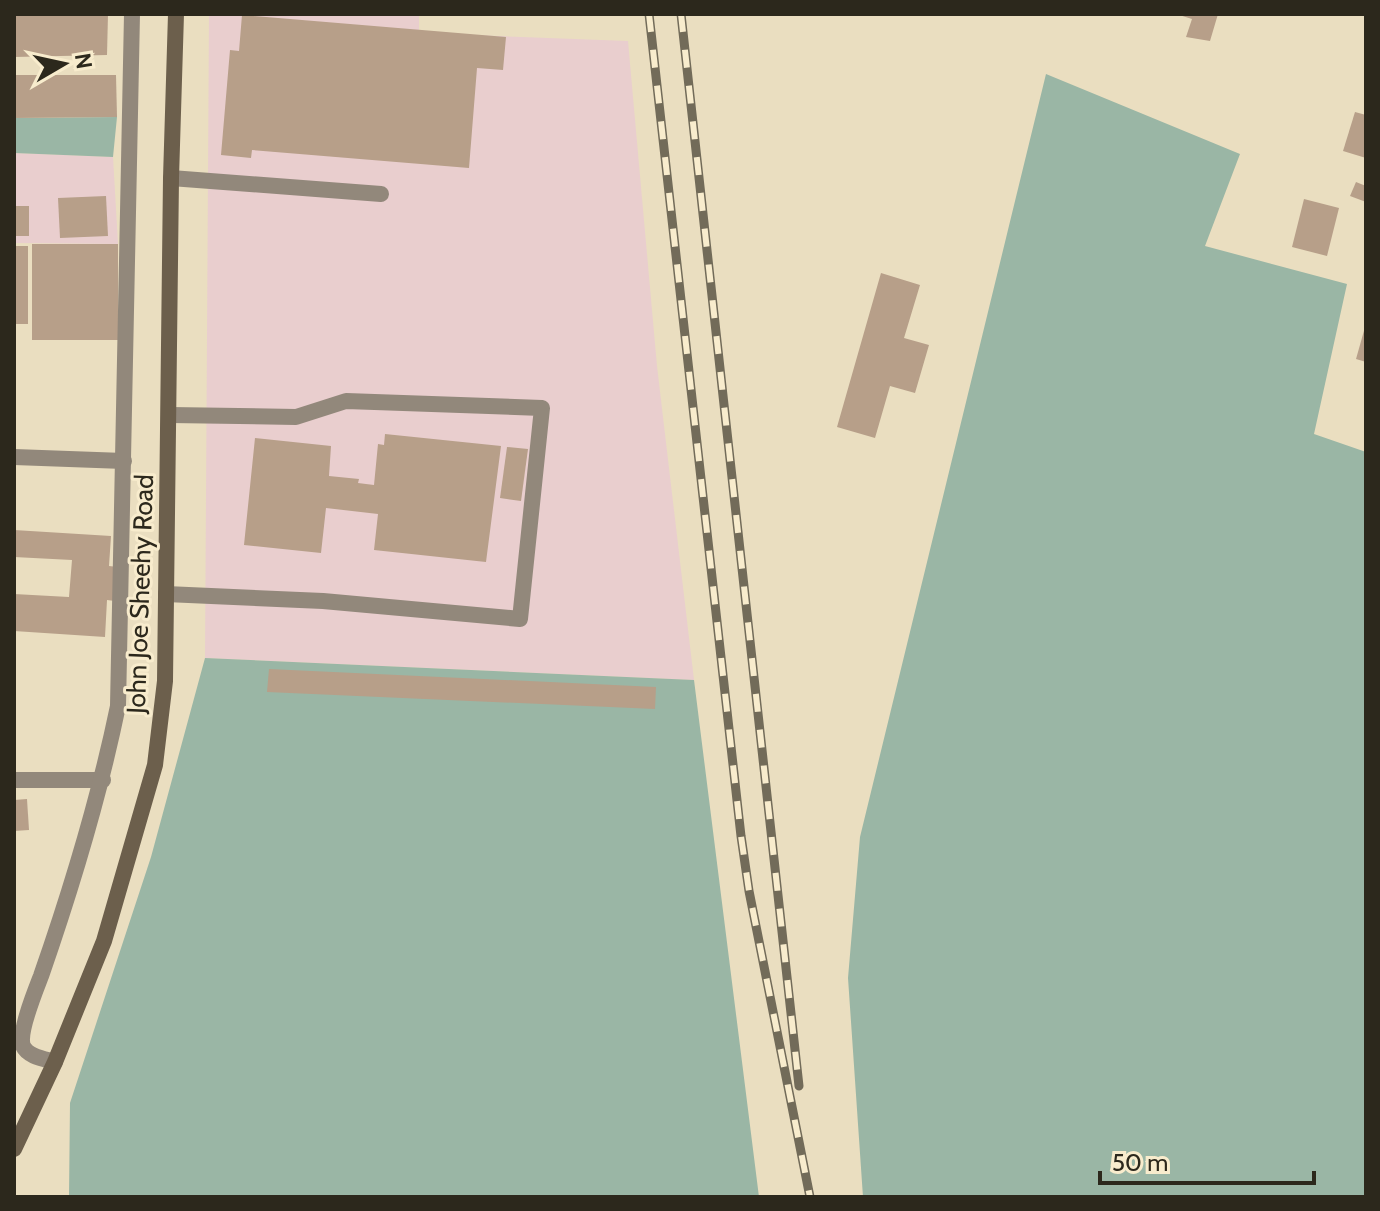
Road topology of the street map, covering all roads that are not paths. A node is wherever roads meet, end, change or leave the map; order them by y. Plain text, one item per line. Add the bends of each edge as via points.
1 (132, 14) edge
2 (176, 14) edge
3 (171, 178) junction
4 (381, 194) dead end
5 (170, 415) junction
6 (14, 457) edge
7 (124, 461) junction
8 (166, 594) junction
9 (14, 780) edge
10 (103, 780) junction
11 (55, 1062) junction
12 (14, 1149) edge

1 - 7 street
2 - 3 main road, John Joe Sheehy Road
3 - 4 street
3 - 5 main road, John Joe Sheehy Road
5 - 8 main road, John Joe Sheehy Road
5 - 8 street via 296,417 346,401 542,408 520,619 323,601
6 - 7 street
7 - 10 street via 118,706
8 - 11 main road, John Joe Sheehy Road via 165,681 155,765 104,941
9 - 10 street
10 - 11 street via 22,1039 25,1050
11 - 12 main road, John Joe Sheehy Road

